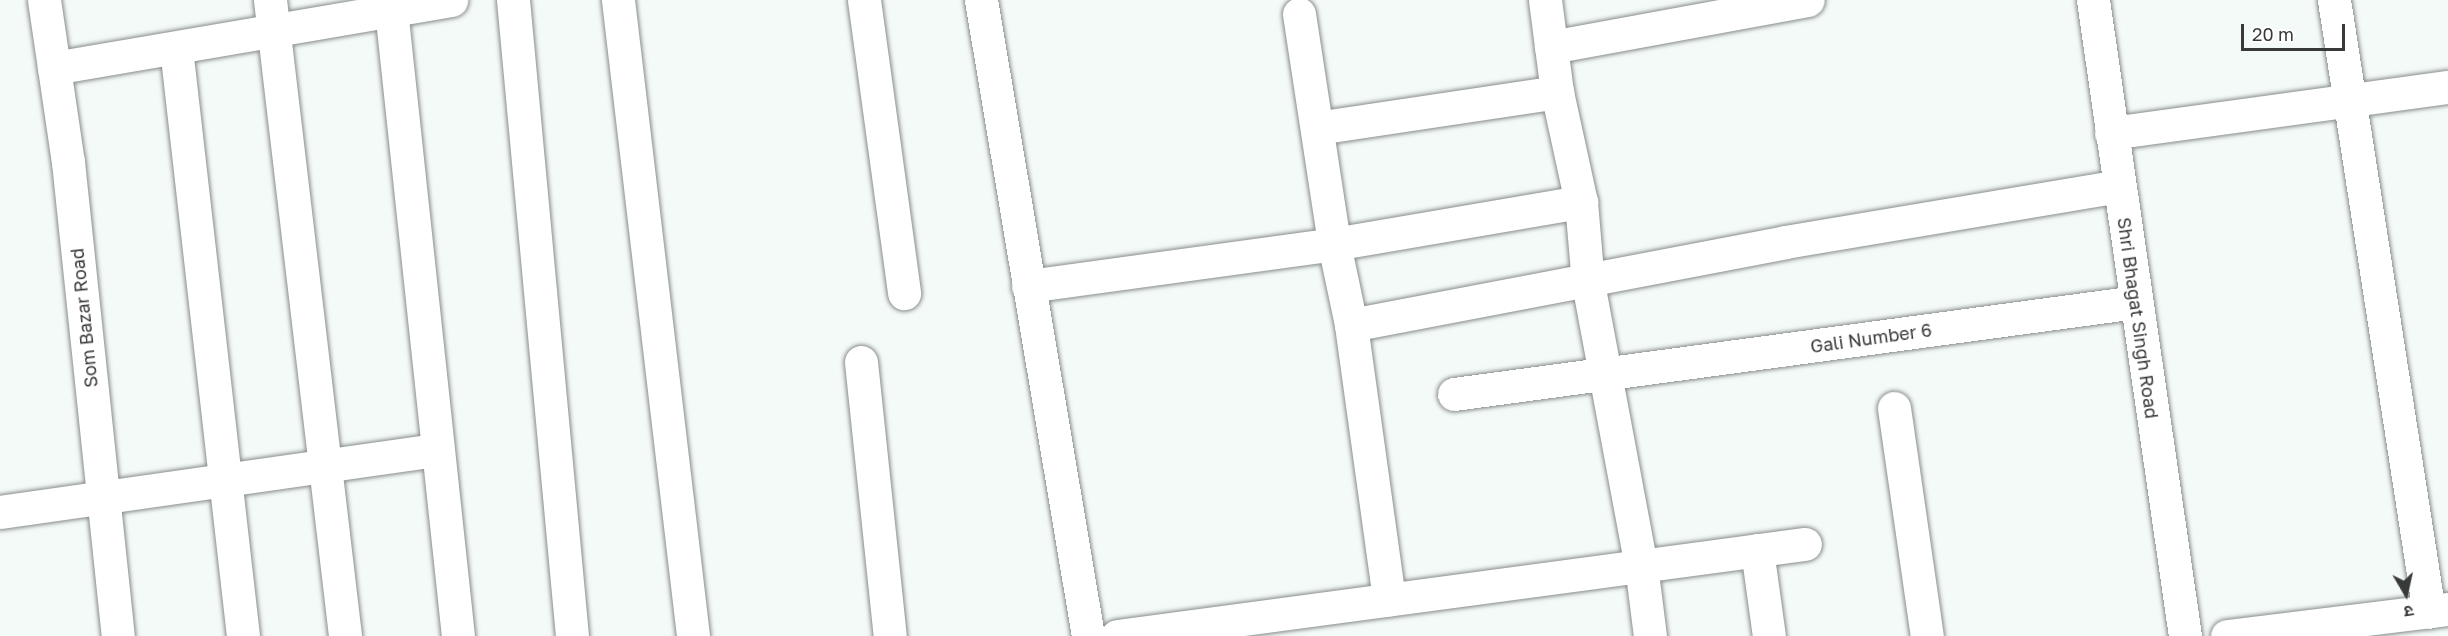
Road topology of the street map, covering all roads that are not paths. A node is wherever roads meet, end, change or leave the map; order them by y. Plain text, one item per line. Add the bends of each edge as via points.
1 (44, 0) edge
2 (451, 0) edge
3 (513, 0) edge
4 (618, 0) edge
5 (864, 0) edge
6 (981, 0) edge
7 (1545, 0) edge
8 (1808, 0) edge
9 (2093, 0) edge
10 (2334, 0) edge
11 (390, 7) edge
12 (273, 15) edge
13 (1299, 15) dead end
14 (1551, 47) junction
15 (176, 48) junction
16 (54, 68) junction
17 (2448, 87) edge
18 (1557, 92) junction
19 (2350, 101) junction
20 (1317, 128) junction
21 (2111, 133) junction
22 (2119, 186) junction
23 (1581, 202) junction
24 (1334, 244) junction
25 (1588, 283) junction
26 (1028, 286) junction
27 (904, 293) dead end
28 (2136, 302) junction
29 (1351, 325) junction
30 (861, 362) dead end
31 (1605, 375) junction
32 (1454, 394) dead end
33 (1894, 408) dead end
34 (438, 450) junction
35 (325, 464) junction
36 (225, 478) junction
37 (103, 498) junction
38 (0, 512) edge
39 (1805, 544) dead end
40 (1757, 550) junction
41 (1641, 565) junction
42 (1389, 599) junction
43 (2438, 611) edge
44 (1305, 623) edge
45 (117, 636) edge
46 (243, 636) edge
47 (345, 636) edge
48 (458, 636) edge
49 (572, 636) edge
50 (693, 636) edge
51 (890, 636) edge
52 (1088, 636) edge
53 (1117, 636) edge
54 (1650, 636) edge
55 (1769, 636) edge
56 (1928, 636) edge
57 (2184, 636) edge
58 (2227, 636) edge

1 - 16 street, Som Bazar Road
2 - 11 street
3 - 49 street
4 - 50 street
5 - 27 street
6 - 26 street
7 - 14 street
8 - 14 street
9 - 21 street, Shri Bhagat Singh Road
10 - 19 street
11 - 12 street
11 - 34 street
12 - 15 street
12 - 35 street
13 - 20 street
14 - 18 street
15 - 16 street
15 - 36 street
16 - 37 street, Som Bazar Road
17 - 19 street
18 - 20 street
18 - 23 street
19 - 21 street
19 - 43 street
20 - 24 street
21 - 22 street, Shri Bhagat Singh Road
22 - 25 street via 1785,242
22 - 28 street, Shri Bhagat Singh Road
23 - 24 street
23 - 25 street
24 - 26 street
24 - 29 street
25 - 29 street
25 - 31 street
26 - 52 street
28 - 31 street, Gali Number 6
28 - 57 street, Shri Bhagat Singh Road
29 - 42 street
30 - 51 street
31 - 32 street, Gali Number 6
31 - 41 street
33 - 56 street
34 - 35 street
34 - 48 street
35 - 36 street
35 - 47 street
36 - 37 street
36 - 46 street
37 - 38 street
37 - 45 street, Som Bazar Road
39 - 40 street
40 - 41 street
40 - 55 street
41 - 42 street
41 - 54 street
42 - 44 street
43 - 58 street
44 - 53 street

